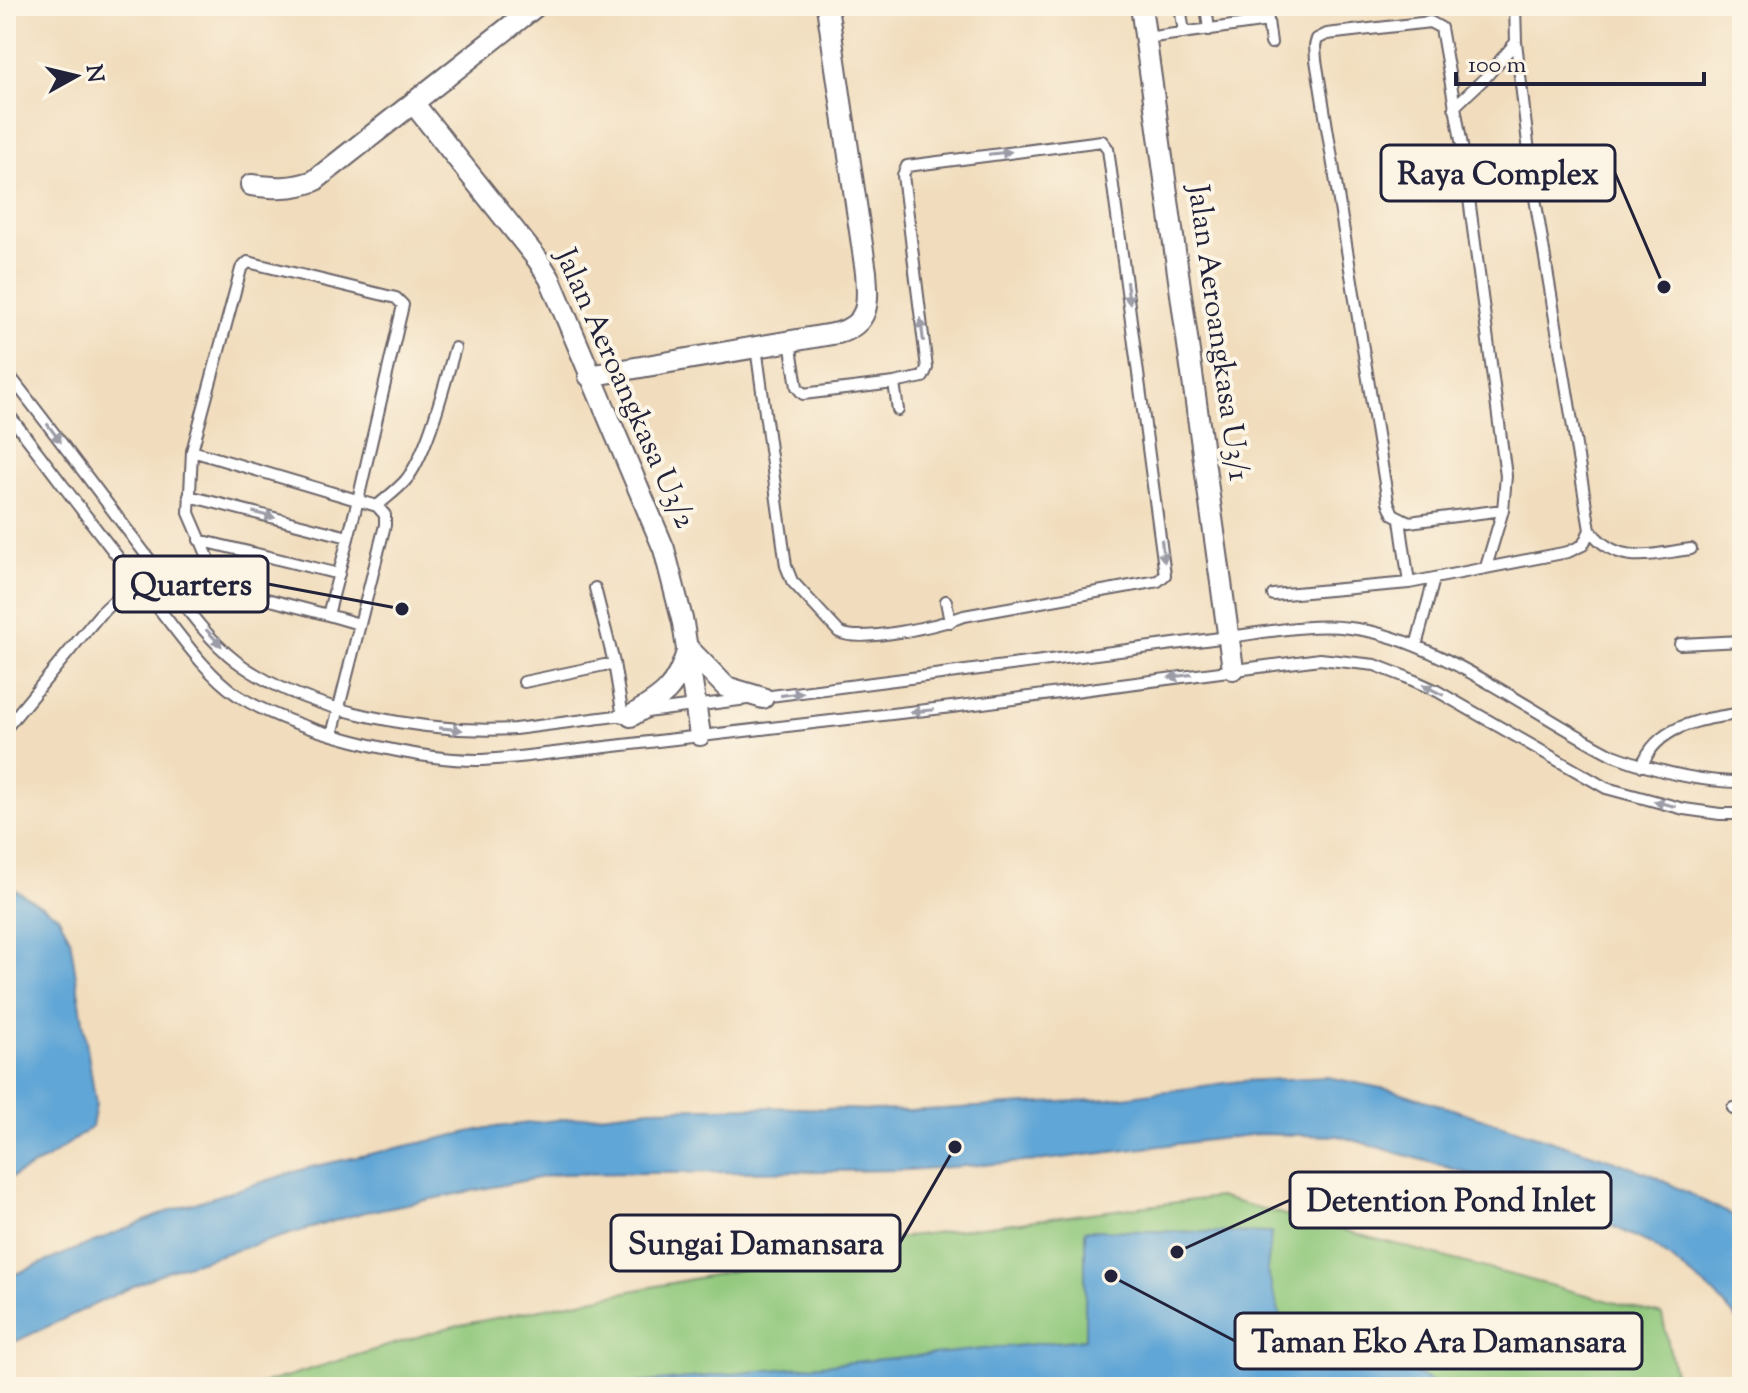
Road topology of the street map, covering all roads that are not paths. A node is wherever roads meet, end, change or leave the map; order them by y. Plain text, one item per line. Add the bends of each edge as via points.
1 (827, 6) edge
2 (1141, 6) edge
3 (1180, 6) edge
4 (1206, 6) edge
5 (1266, 6) edge
6 (1515, 6) edge
7 (527, 9) edge
8 (1268, 21) junction
9 (1209, 30) junction
10 (1184, 33) junction
11 (1146, 38) junction
12 (1516, 42) junction
13 (1271, 43) dead end
14 (414, 104) junction
15 (1454, 107) junction
16 (251, 185) dead end
17 (1533, 186) junction
18 (1467, 194) junction
19 (790, 341) junction
20 (756, 347) junction
21 (455, 348) dead end
22 (6, 371) edge
23 (589, 376) junction
24 (894, 383) junction
25 (898, 410) dead end
26 (6, 411) edge
27 (192, 451) junction
28 (189, 496) junction
29 (358, 500) junction
30 (377, 506) junction
31 (1503, 510) junction
32 (1400, 520) junction
33 (1590, 530) junction
34 (348, 537) junction
35 (199, 540) junction
36 (1691, 549) dead end
37 (153, 564) junction
38 (1486, 567) junction
39 (339, 574) junction
40 (1434, 579) junction
41 (135, 580) junction
42 (1409, 583) junction
43 (595, 588) dead end
44 (1273, 595) dead end
45 (946, 601) dead end
46 (328, 615) junction
47 (950, 622) junction
48 (359, 624) junction
49 (1228, 637) junction
50 (1742, 641) edge
51 (1680, 644) dead end
52 (1416, 646) junction
53 (688, 648) junction
54 (614, 663) junction
55 (1233, 669) junction
56 (524, 682) dead end
57 (763, 698) junction
58 (697, 707) junction
59 (337, 708) junction
60 (1742, 713) edge
61 (627, 716) junction
62 (6, 728) edge
63 (332, 735) junction
64 (700, 735) junction
65 (1642, 766) junction
66 (1742, 782) edge
67 (1742, 814) edge

1 - 19 street via 868,296 860,321 851,329
2 - 11 street, Jalan Aeroangkasa U3/1
3 - 10 lane
4 - 9 lane
5 - 8 lane
6 - 12 lane
7 - 14 street
8 - 9 lane
8 - 13 lane
9 - 10 lane
10 - 11 lane
11 - 49 street, Jalan Aeroangkasa U3/1
12 - 15 lane
12 - 17 lane
14 - 16 street via 314,181 278,189
14 - 23 street, Jalan Aeroangkasa U3/2 via 538,260
15 - 18 lane
15 - 32 lane via 1441,28 1430,22 1317,39 1316,60 1388,502
17 - 18 lane
17 - 33 lane
18 - 31 lane via 1506,476
19 - 20 street
19 - 24 lane via 797,387 803,394
20 - 23 street
20 - 47 lane via 792,581 846,636
21 - 30 lane via 415,467
22 -> 37 lane
23 - 53 street, Jalan Aeroangkasa U3/2 via 664,549
24 - 25 lane
24 -> 47 lane via 923,377 927,368 903,175 907,166 1097,140 1106,144 1165,575 1158,581
26 - 41 lane
27 - 28 lane
27 - 29 lane
27 - 29 lane via 244,265 253,262 396,298 403,310
28 -> 34 lane
28 - 35 lane
29 - 30 lane
29 - 34 lane
30 - 48 lane via 385,525
31 - 32 lane
31 - 38 lane
32 - 42 lane
33 - 36 lane via 1613,552 1631,556
33 - 38 lane via 1583,545 1568,552
34 - 39 lane
35 - 39 lane
35 - 46 lane via 225,584
37 - 41 lane
37 -> 59 lane via 234,660 272,685
38 - 40 lane
39 - 46 lane
40 - 42 lane
40 - 52 lane
41 - 62 lane via 100,614
41 - 63 lane via 236,694
42 - 44 lane
43 - 54 lane
45 - 47 lane
46 - 48 lane
48 - 59 lane
49 - 52 lane via 1338,627
49 - 55 street, Jalan Aeroangkasa U3/1
57 -> 49 lane
50 - 51 lane
52 - 65 lane via 1581,739
53 - 57 street via 726,687
53 - 58 street, Jalan Aeroangkasa U3/2
53 - 61 street via 680,675 663,697
54 - 56 lane
54 - 61 lane
55 -> 64 lane
67 -> 55 lane via 1684,809 1606,788 1437,691 1375,665 1320,659
57 - 58 lane
58 - 61 lane
58 - 64 street, Jalan Aeroangkasa U3/2
59 -> 61 lane via 479,731
59 - 63 lane
60 - 65 lane via 1685,724 1646,753
63 - 64 lane via 429,756 476,760
65 - 66 lane via 1715,782

